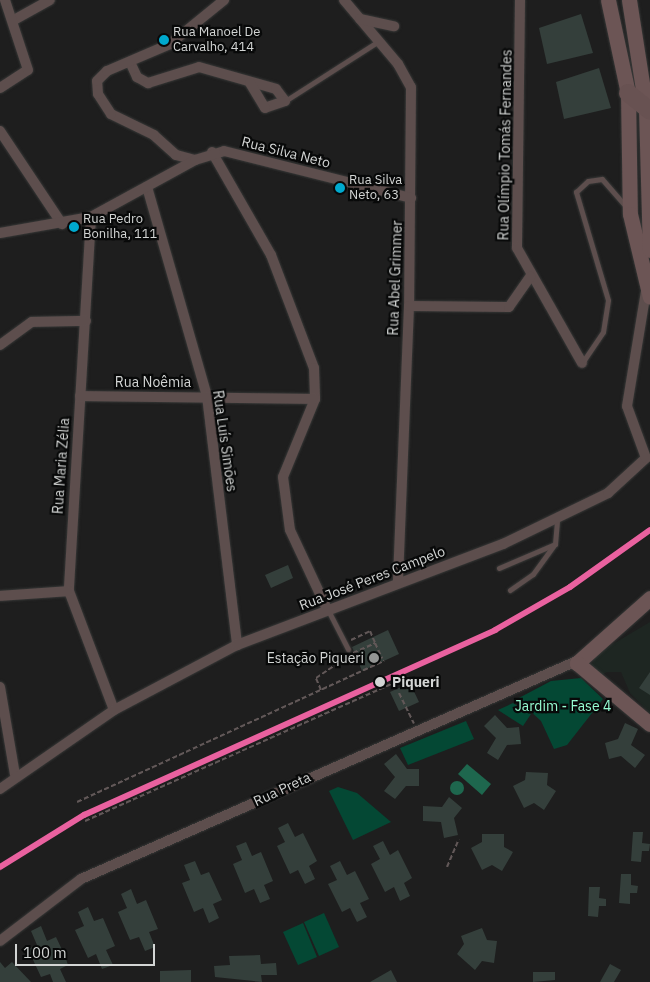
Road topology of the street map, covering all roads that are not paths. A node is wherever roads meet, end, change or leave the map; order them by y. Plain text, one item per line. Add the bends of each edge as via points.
1 (5, 0) edge
2 (50, 0) edge
3 (224, 0) edge
4 (344, 0) edge
5 (520, 0) edge
6 (608, 0) edge
7 (629, 0) edge
8 (360, 19) junction
9 (14, 20) junction
10 (394, 26) dead end
11 (379, 41) junction
12 (130, 62) junction
13 (250, 83) junction
14 (0, 88) edge
15 (628, 93) junction
16 (285, 101) junction
17 (648, 110) edge
18 (0, 131) edge
19 (170, 151) junction
20 (212, 152) junction
21 (195, 160) junction
22 (165, 177) junction
23 (147, 187) junction
24 (411, 198) junction
25 (630, 214) junction
26 (91, 217) junction
27 (62, 224) junction
28 (0, 233) edge
29 (650, 250) edge
30 (530, 277) junction
31 (648, 294) edge
32 (409, 306) junction
33 (86, 321) junction
34 (650, 335) edge
35 (639, 338) junction
36 (0, 346) edge
37 (582, 363) joint
38 (80, 396) junction
39 (207, 396) junction
40 (315, 399) junction
41 (558, 520) junction
42 (555, 544) junction
43 (499, 568) dead end
44 (398, 581) junction
45 (510, 590) dead end
46 (69, 591) junction
47 (0, 596) edge
48 (650, 598) edge
49 (327, 609) junction
50 (237, 645) junction
51 (349, 652) road end
52 (574, 665) junction
53 (0, 687) edge
54 (114, 710) junction
55 (650, 724) edge
56 (15, 775) junction
57 (0, 789) edge
58 (0, 941) edge

1 - 9 street
2 - 9 street
3 - 12 street via 170,44
4 - 8 street, Rua Abel Grimmer
5 - 30 street, Rua Olímpio Tomás Fernandes via 517,248
6 - 15 main road
7 - 17 main road
8 - 10 street
8 - 11 street, Rua Abel Grimmer
9 - 14 street via 29,64 24,74
11 - 16 lane
11 - 24 street, Rua Abel Grimmer via 411,87
12 - 13 street via 137,78 148,84 199,67
12 - 19 street via 100,76 98,94 111,114 154,135
13 - 16 street via 276,89
13 - 16 street via 265,108
15 - 17 highway
15 - 25 main road
17 - 29 main road
18 - 27 street
19 - 21 street
19 - 22 street via 172,162
20 - 21 street
20 - 24 street, Rua Silva Neto via 233,153
20 - 40 street via 271,255 314,368
21 - 22 street
22 - 23 street
23 - 26 street
23 - 39 street, Rua Luís Simões
24 - 32 street, Rua Abel Grimmer
25 - 31 main road
25 - 37 lane via 618,193 602,180 578,187 576,200 608,300 603,332
26 - 27 street
26 - 33 street, Rua Maria Zélia
27 - 28 street
30 - 32 street via 509,307
30 - 37 street, Rua Olímpio Tomás Fernandes
31 - 35 street, Rua José Peres Campelo
32 - 44 street, Rua Abel Grimmer
33 - 36 street via 32,322
33 - 38 street, Rua Maria Zélia
34 - 35 street
35 - 41 street, Rua José Peres Campelo via 627,406 645,454 644,463 594,503
38 - 39 street, Rua Noêmia
38 - 46 street, Rua Maria Zélia
39 - 40 street, Rua Noêmia
39 - 50 street, Rua Luís Simões
40 - 49 street via 283,478 290,530
41 - 42 lane
41 - 44 street, Rua José Peres Campelo
42 - 43 lane
42 - 45 lane via 532,574
44 - 49 street, Rua José Peres Campelo
46 - 47 street
46 - 54 street, Rua Maria Zélia
48 - 52 main road, Rua Preta
49 - 50 street, Rua José Peres Campelo
49 - 51 lane
50 - 54 street, Rua José Peres Campelo
52 - 55 main road
52 - 58 street, Rua Preta via 81,879
53 - 56 street
54 - 56 street, Rua José Peres Campelo
56 - 57 street, Rua José Peres Campelo

